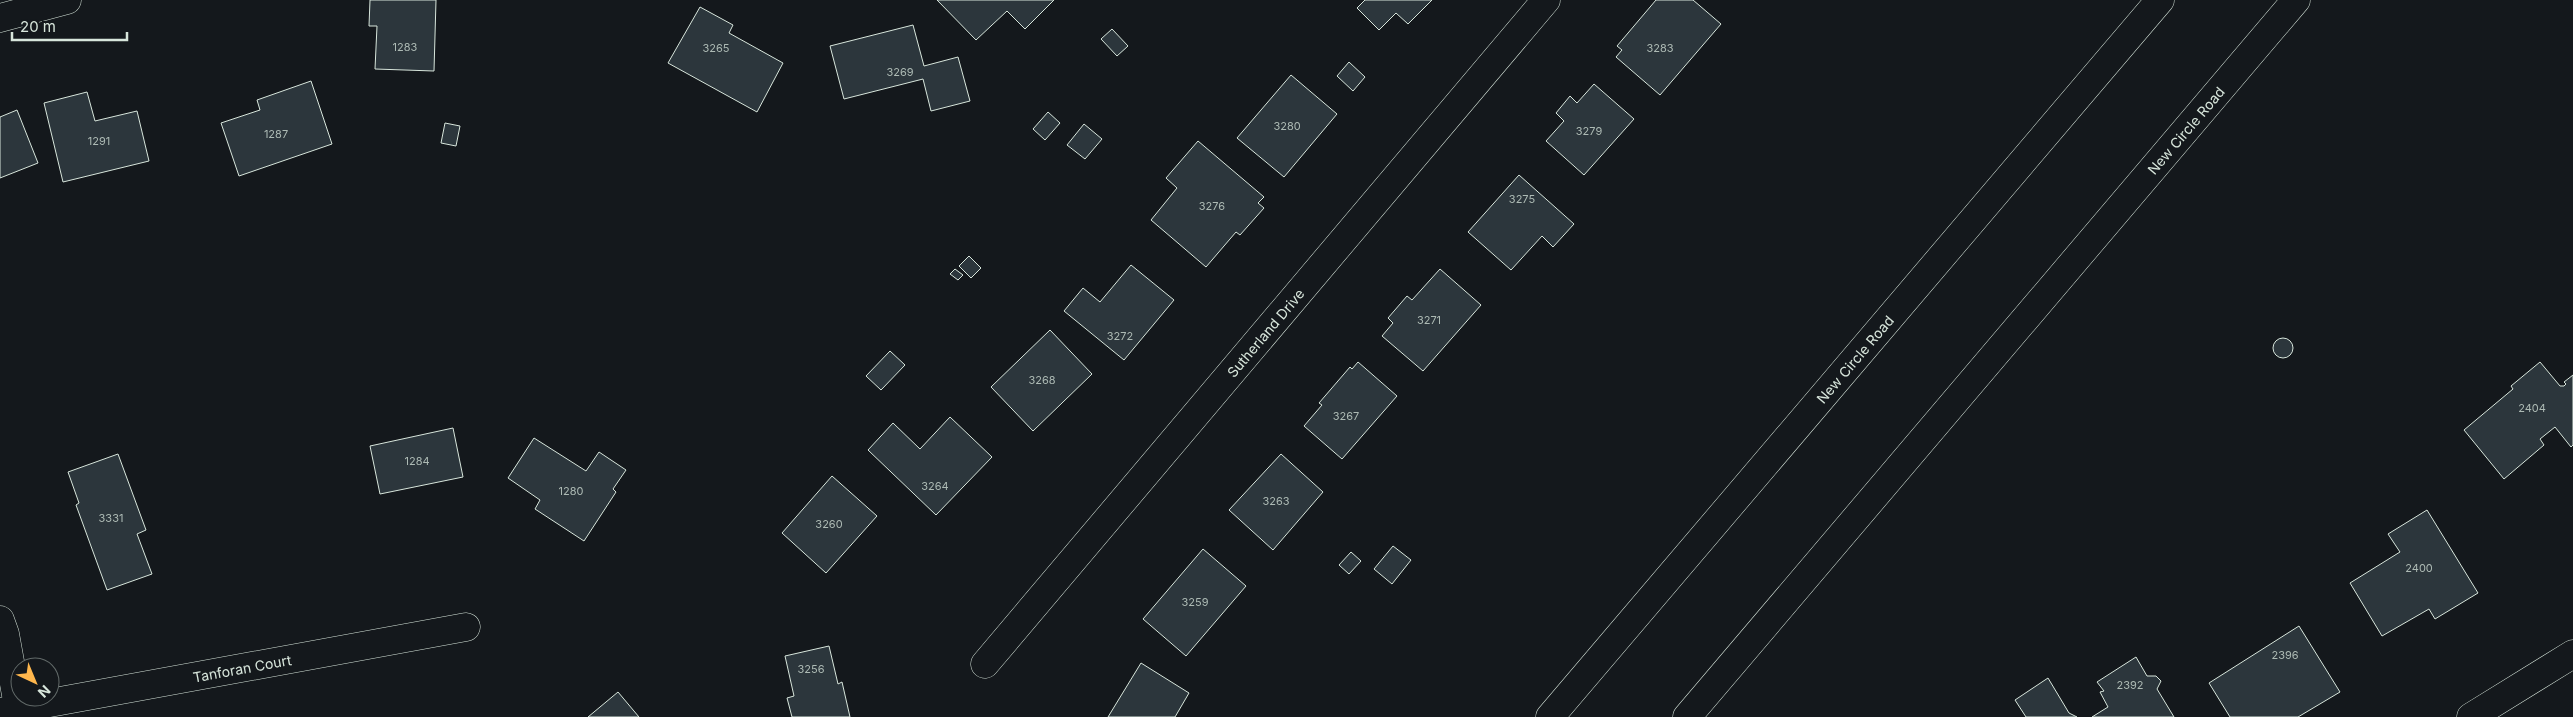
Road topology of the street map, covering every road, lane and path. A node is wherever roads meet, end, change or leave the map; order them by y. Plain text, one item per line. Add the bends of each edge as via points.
1 (67, 0) edge
2 (1546, 0) edge
3 (2160, 0) edge
4 (2296, 0) edge
5 (0, 18) edge
6 (0, 620) edge
7 (466, 627) dead end
8 (2573, 654) edge
9 (985, 664) dead end
10 (13, 713) edge
11 (1550, 717) edge
12 (1687, 717) edge
13 (2471, 717) edge

1 - 5 main road
2 - 9 main road, Sutherland Drive
3 - 11 main road, New Circle Road
4 - 12 main road, New Circle Road
6 - 10 main road via 5,634
7 - 10 main road, Tanforan Court
8 - 13 main road

